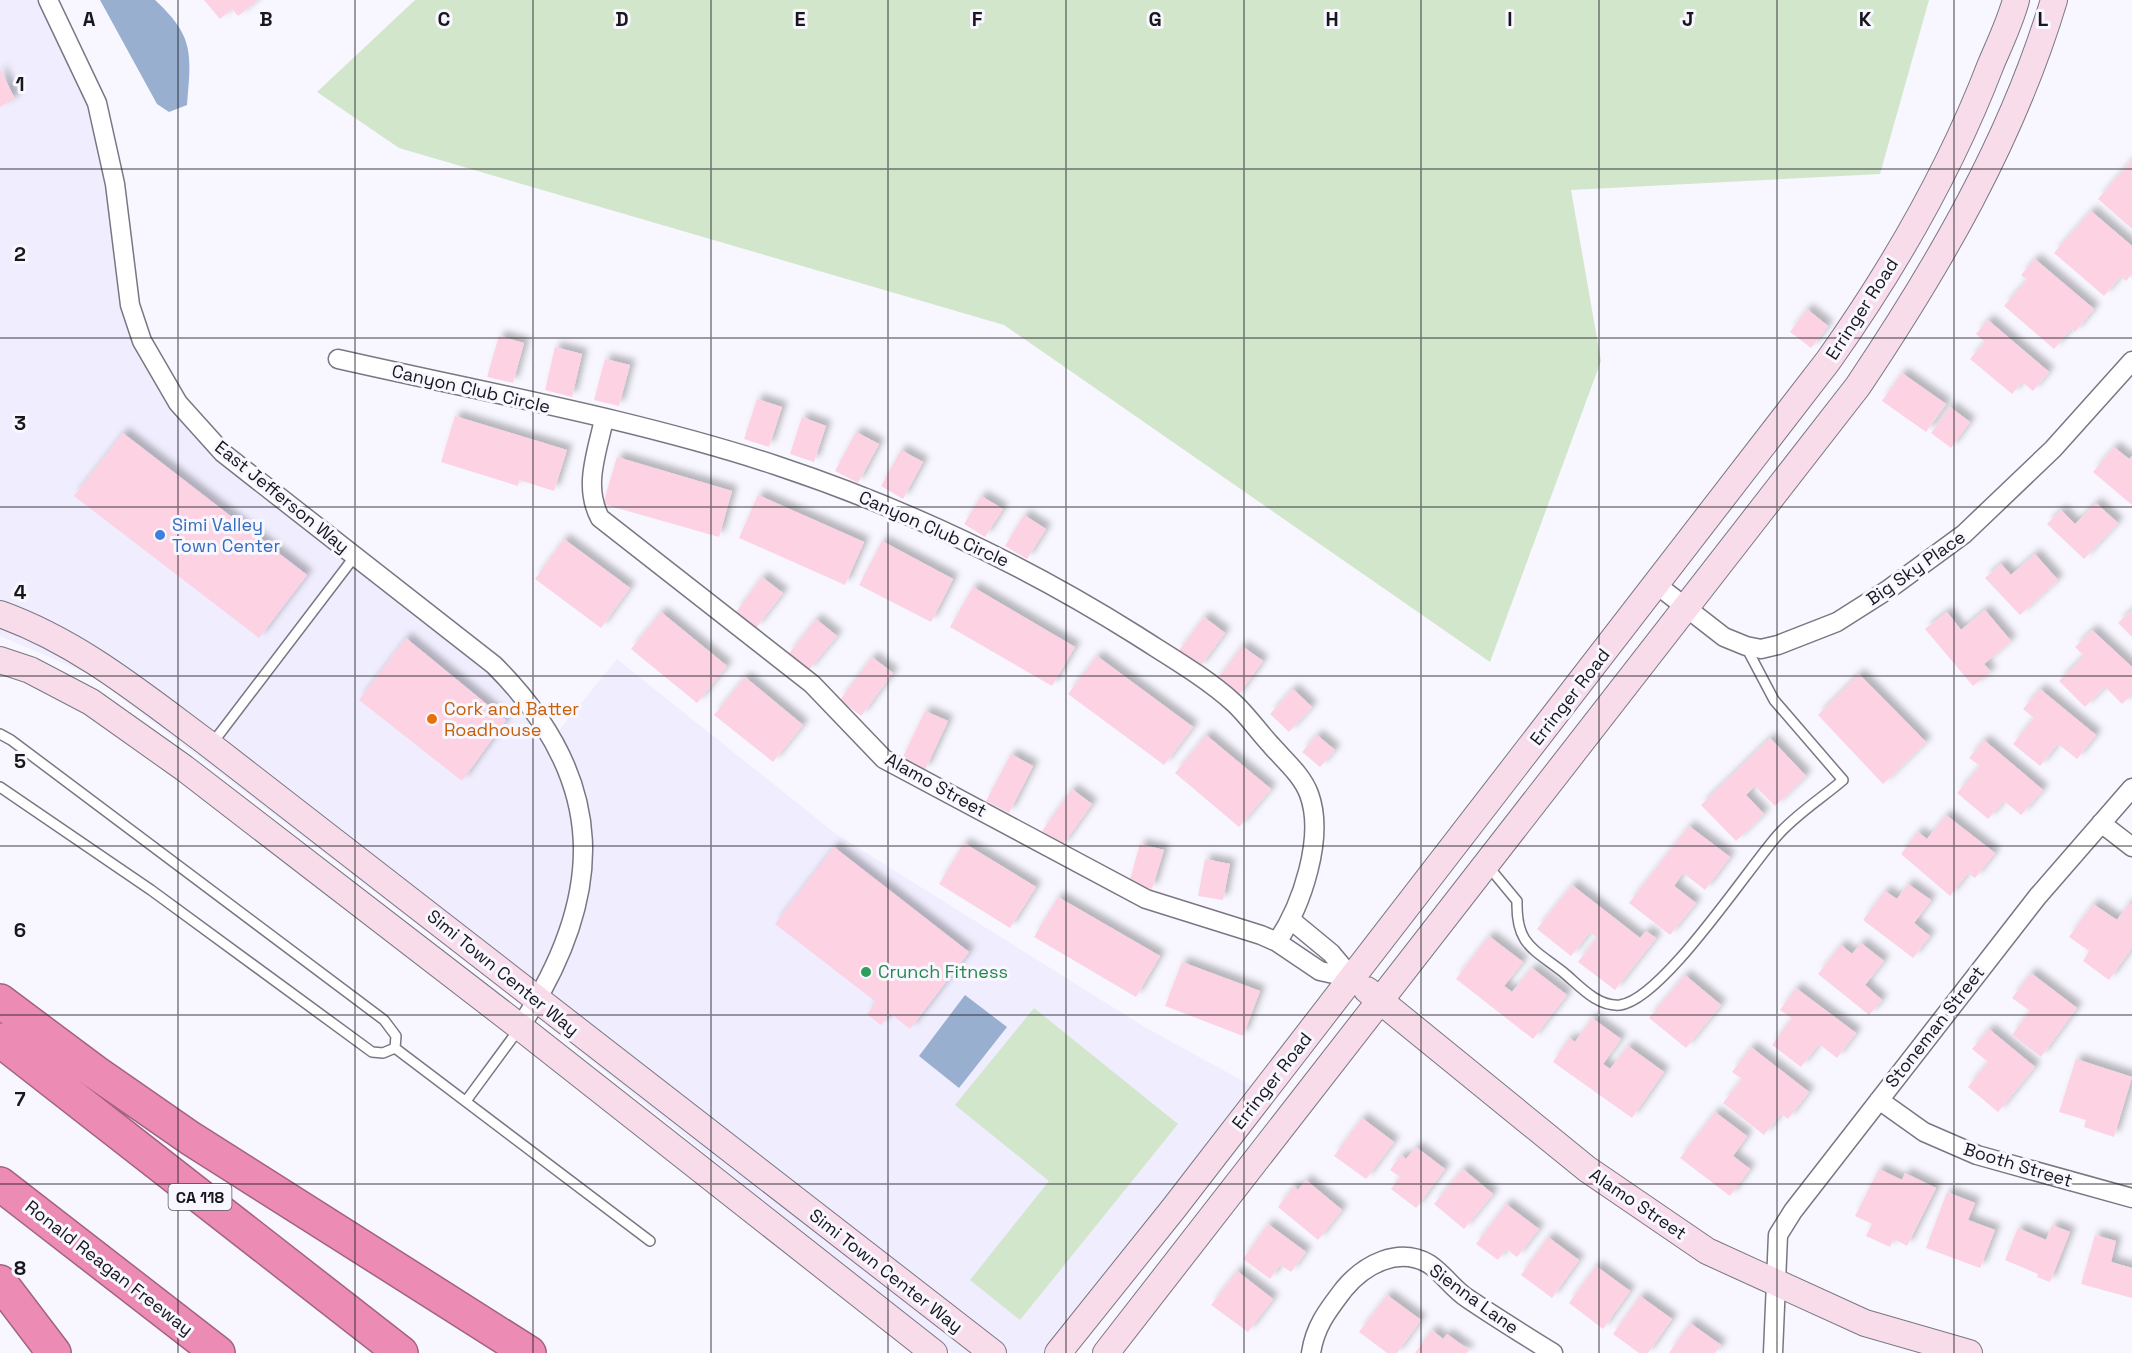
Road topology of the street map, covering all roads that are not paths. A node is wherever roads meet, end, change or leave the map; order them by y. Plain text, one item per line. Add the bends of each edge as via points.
1 (48, 0) edge
2 (2016, 0) edge
3 (2054, 0) edge
4 (338, 359) dead end
5 (2132, 361) edge
6 (604, 419) junction
7 (355, 556) junction
8 (1657, 585) junction
9 (1688, 608) junction
10 (0, 614) edge
11 (1746, 646) junction
12 (0, 660) edge
13 (0, 735) edge
14 (211, 745) junction
15 (192, 774) junction
16 (0, 787) edge
17 (2132, 788) edge
18 (2101, 823) junction
19 (2132, 847) edge
20 (1486, 864) junction
21 (1291, 920) junction
22 (1277, 942) junction
23 (1352, 978) junction
24 (1379, 1000) junction
25 (0, 1001) edge
26 (537, 1001) junction
27 (520, 1027) junction
28 (0, 1040) edge
29 (395, 1048) junction
30 (1879, 1100) junction
31 (466, 1101) junction
32 (0, 1184) edge
33 (2132, 1198) edge
34 (650, 1241) dead end
35 (0, 1282) edge
36 (1777, 1284) junction
37 (54, 1353) edge
38 (218, 1353) edge
39 (401, 1353) edge
40 (529, 1353) edge
41 (934, 1353) edge
42 (993, 1353) edge
43 (1058, 1353) edge
44 (1106, 1353) edge
45 (1311, 1353) edge
46 (1552, 1353) edge
47 (1773, 1353) edge
48 (1969, 1353) edge

1 - 7 street, East Jefferson Way via 97,103 115,184 130,305 142,341 161,377 177,404 223,453
2 - 8 main road, Erringer Road via 1958,142 1923,213 1870,301
3 - 9 main road, Erringer Road via 2014,110 1942,254 1858,386
4 - 6 street, Canyon Club Circle
5 - 11 street, Big Sky Place via 2053,449 1964,534 1837,621 1778,645 1761,649
6 - 21 street, Canyon Club Circle via 774,465 932,525 1087,605 1233,702 1299,776 1309,794 1315,826 1306,878
6 - 22 street, Alamo Street via 590,484 591,502 600,518 812,684 884,759 1146,900
7 - 14 lane
7 - 26 street, East Jefferson Way via 494,665 525,696 560,754 580,813 582,889 574,921
8 - 9 street, Big Sky Place
8 - 23 main road, Erringer Road
9 - 11 street, Big Sky Place via 1724,637
9 - 20 main road, Erringer Road
10 - 14 main road, Simi Town Center Way via 57,637 100,663
11 - 20 lane via 1774,700 1843,780 1778,834 1694,945 1644,992 1622,1005 1602,1004 1525,941 1517,923 1517,901
12 - 15 main road, Simi Town Center Way via 30,670 91,702
13 - 29 lane via 384,1020 396,1036
14 - 15 main road
14 - 26 main road, Simi Town Center Way
15 - 27 main road, Simi Town Center Way
16 - 29 lane via 151,890 372,1052
17 - 18 street, Stoneman Street
18 - 19 street
18 - 30 street, Stoneman Street via 2038,896
20 - 24 main road, Erringer Road
21 - 22 street, Canyon Club Circle
21 - 23 street, Alamo Street via 1331,953
22 - 23 street, Alamo Street via 1320,970
23 - 24 main road, Alamo Street
23 - 43 main road, Erringer Road
24 - 36 main road, Alamo Street via 1587,1169 1707,1251
24 - 44 main road, Erringer Road
25 - 40 highway via 190,1138
26 - 27 street, East Jefferson Way
26 - 42 main road, Simi Town Center Way
27 - 31 lane
27 - 41 main road, Simi Town Center Way
28 - 39 highway, CA 118
29 - 31 lane
30 - 33 street, Booth Street via 1924,1132 1977,1155
30 - 36 street, Stoneman Street via 1778,1235
31 - 34 lane
32 - 38 highway, Ronald Reagan Freeway
35 - 37 highway
36 - 47 street
36 - 48 main road, Alamo Street via 1865,1323
45 - 46 street, Sienna Lane via 1314,1334 1324,1314 1358,1272 1382,1259 1409,1258 1429,1264 1465,1297

